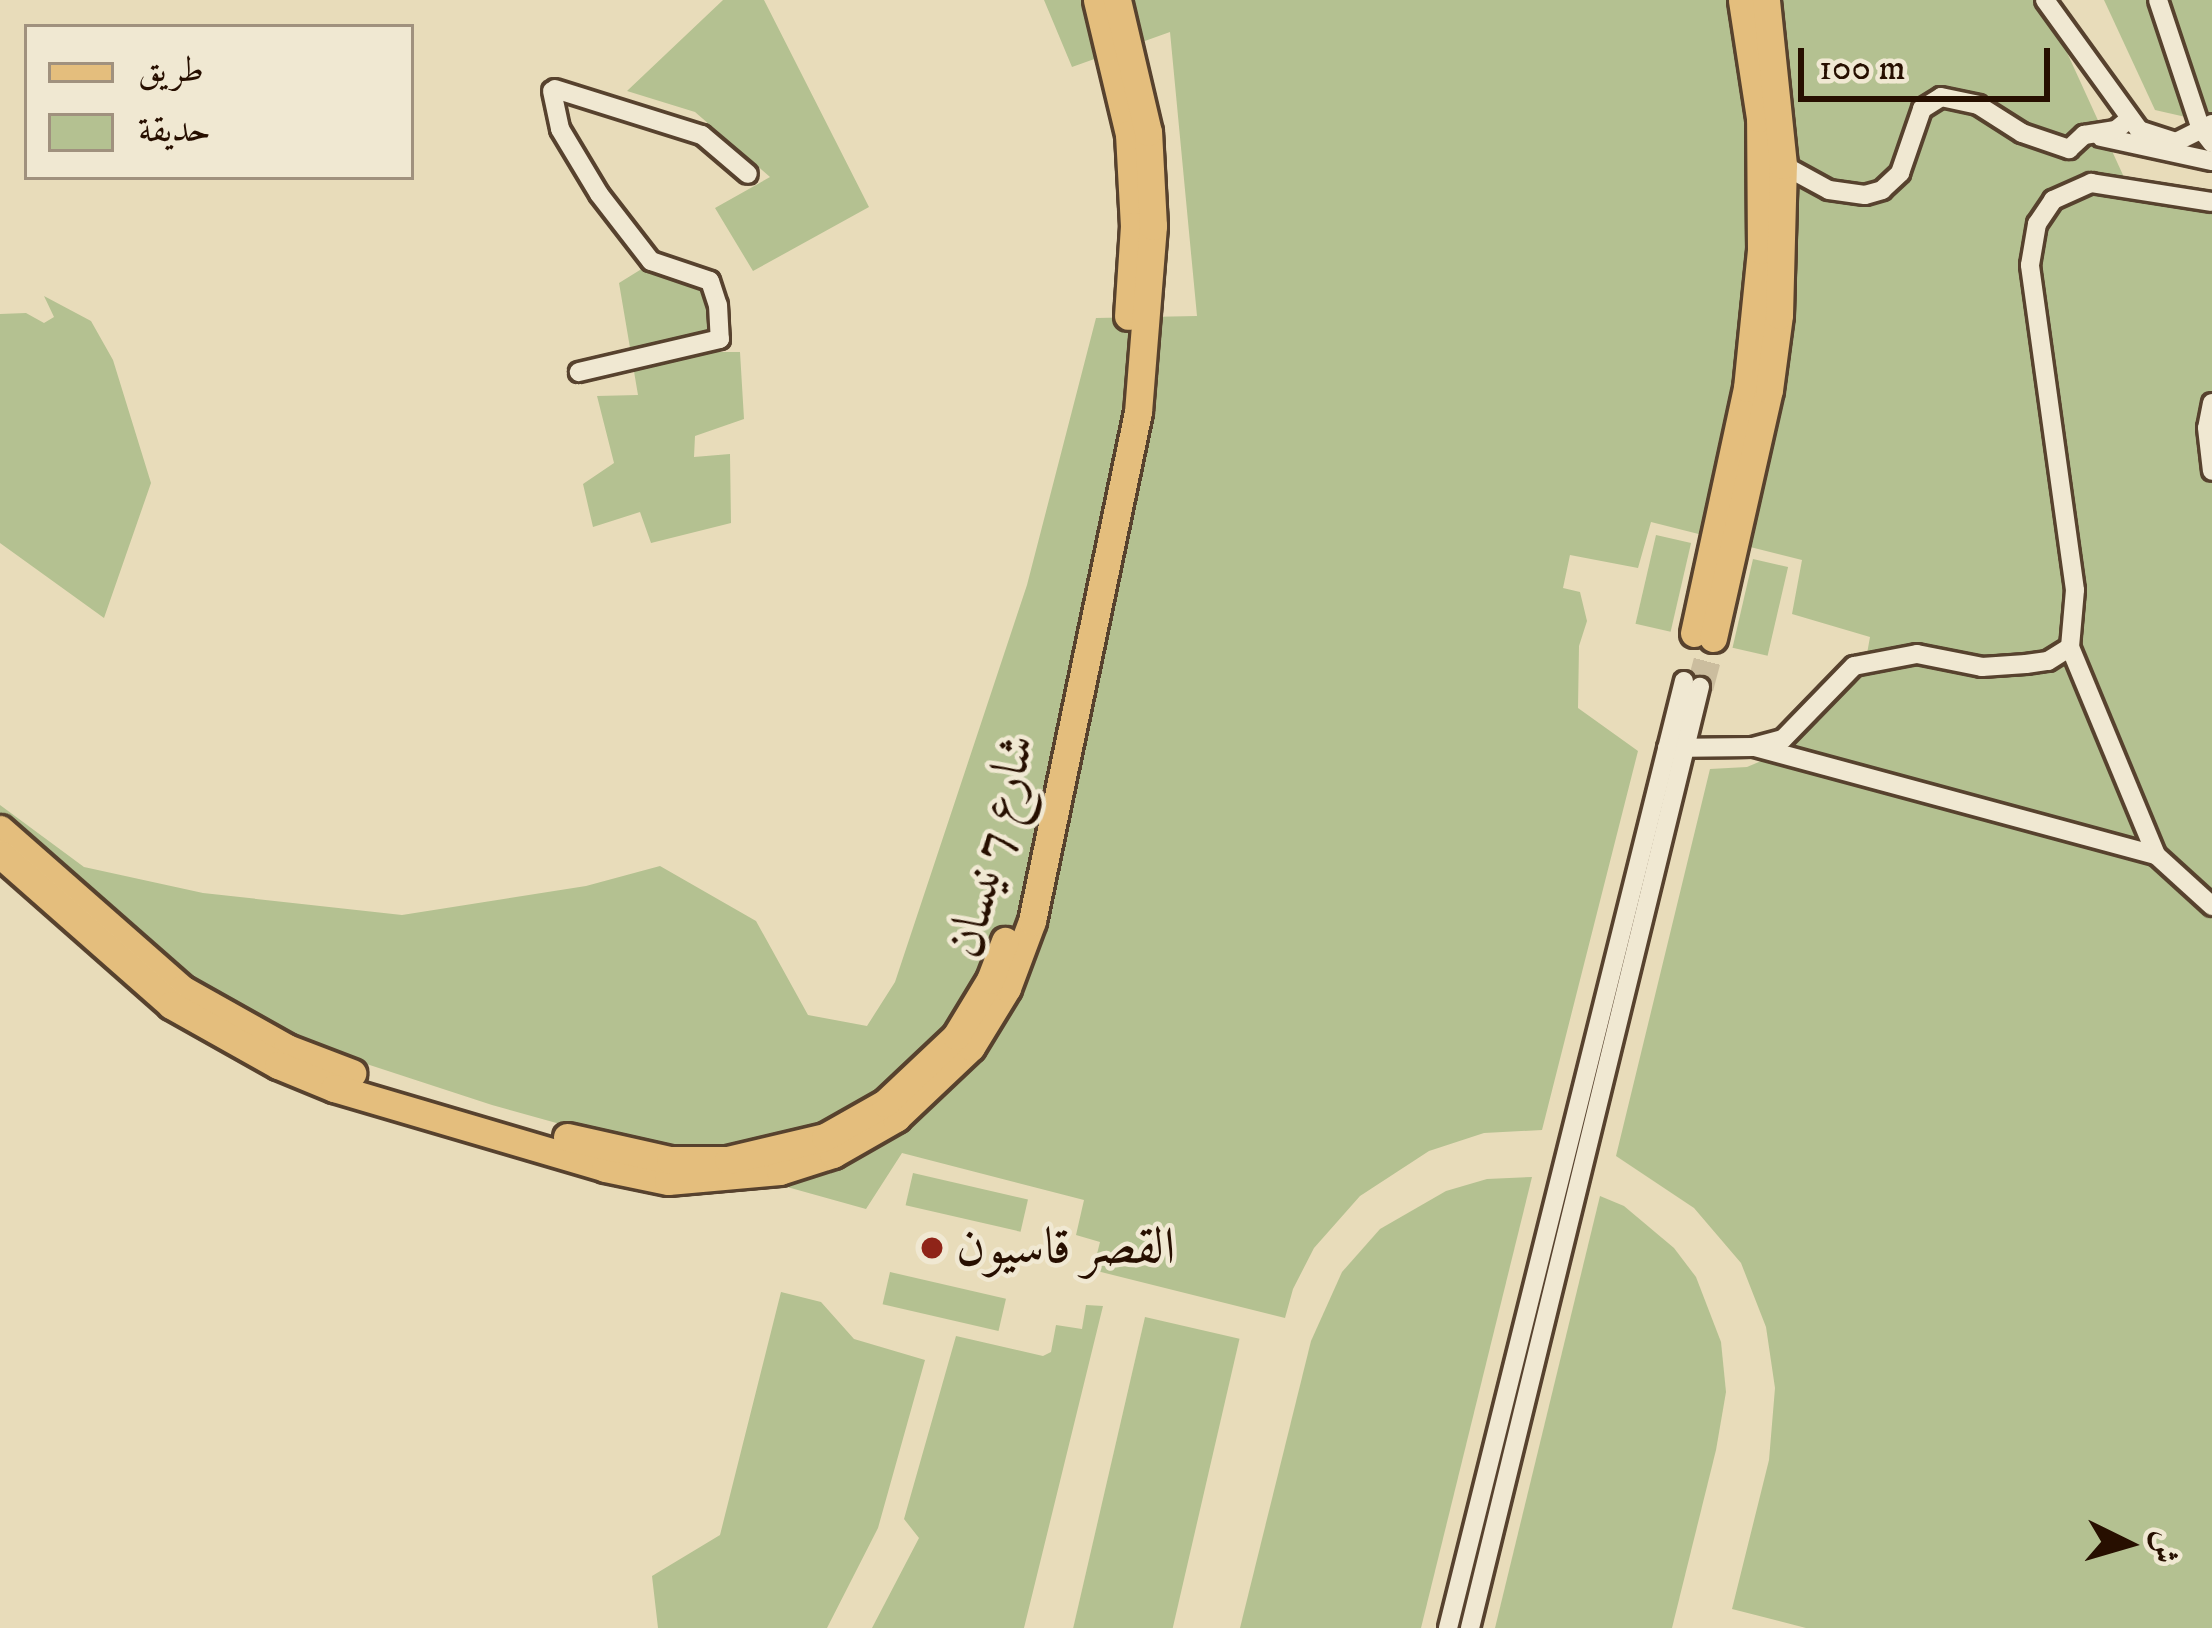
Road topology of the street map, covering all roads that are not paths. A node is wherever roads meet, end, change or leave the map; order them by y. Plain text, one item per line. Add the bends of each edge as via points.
1 (1097, 0) edge
2 (1118, 0) edge
3 (1742, 0) edge
4 (1766, 0) edge
5 (2045, 0) edge
6 (2158, 0) edge
7 (2129, 119) junction
8 (2208, 132) edge
9 (2084, 135) junction
10 (2212, 161) edge
11 (1783, 165) junction
12 (748, 174) dead end
13 (2212, 202) edge
14 (579, 372) dead end
15 (2212, 403) edge
16 (2212, 471) edge
17 (2070, 647) junction
18 (1692, 684) tunnel mouth
19 (1676, 747) junction
20 (1753, 747) junction
21 (0, 829) edge
22 (0, 854) edge
23 (2156, 855) junction
24 (2212, 906) edge
25 (1448, 1628) edge
26 (1470, 1628) edge

1 - 21 main road, شارع 7 نيسان via 1129,134 1133,226 1119,409 1014,916 990,980 956,1036 885,1103 776,1153 670,1160 609,1150 363,1077 286,1048 182,989
2 - 22 main road, شارع 7 نيسان via 1148,132 1153,226 1138,412 1033,921 970,1047 896,1118 832,1154 780,1171 668,1181 604,1168 278,1065 171,1005
3 - 11 main road via 1760,118 1761,250 1747,388 1704,636 1769,390
4 - 11 main road
5 - 7 street
6 - 8 street
7 - 8 street via 2149,136 2176,142
7 - 9 street via 2116,130
9 - 10 street
9 - 11 street via 2069,149 2054,147 1978,105 1941,97 1922,110 1900,173 1882,190 1829,190
12 - 14 street via 702,135 553,90 560,129 612,211 651,261 710,281 718,304 720,339
13 - 17 street via 2091,183 2053,200 2037,224 2030,265 2075,590
15 - 16 street
17 - 20 street via 2026,664 1982,667 1917,654 1854,666 1783,739
17 - 23 street
18 - 19 street
19 - 20 street
19 - 25 street
19 - 26 street
20 - 23 street
23 - 24 street

